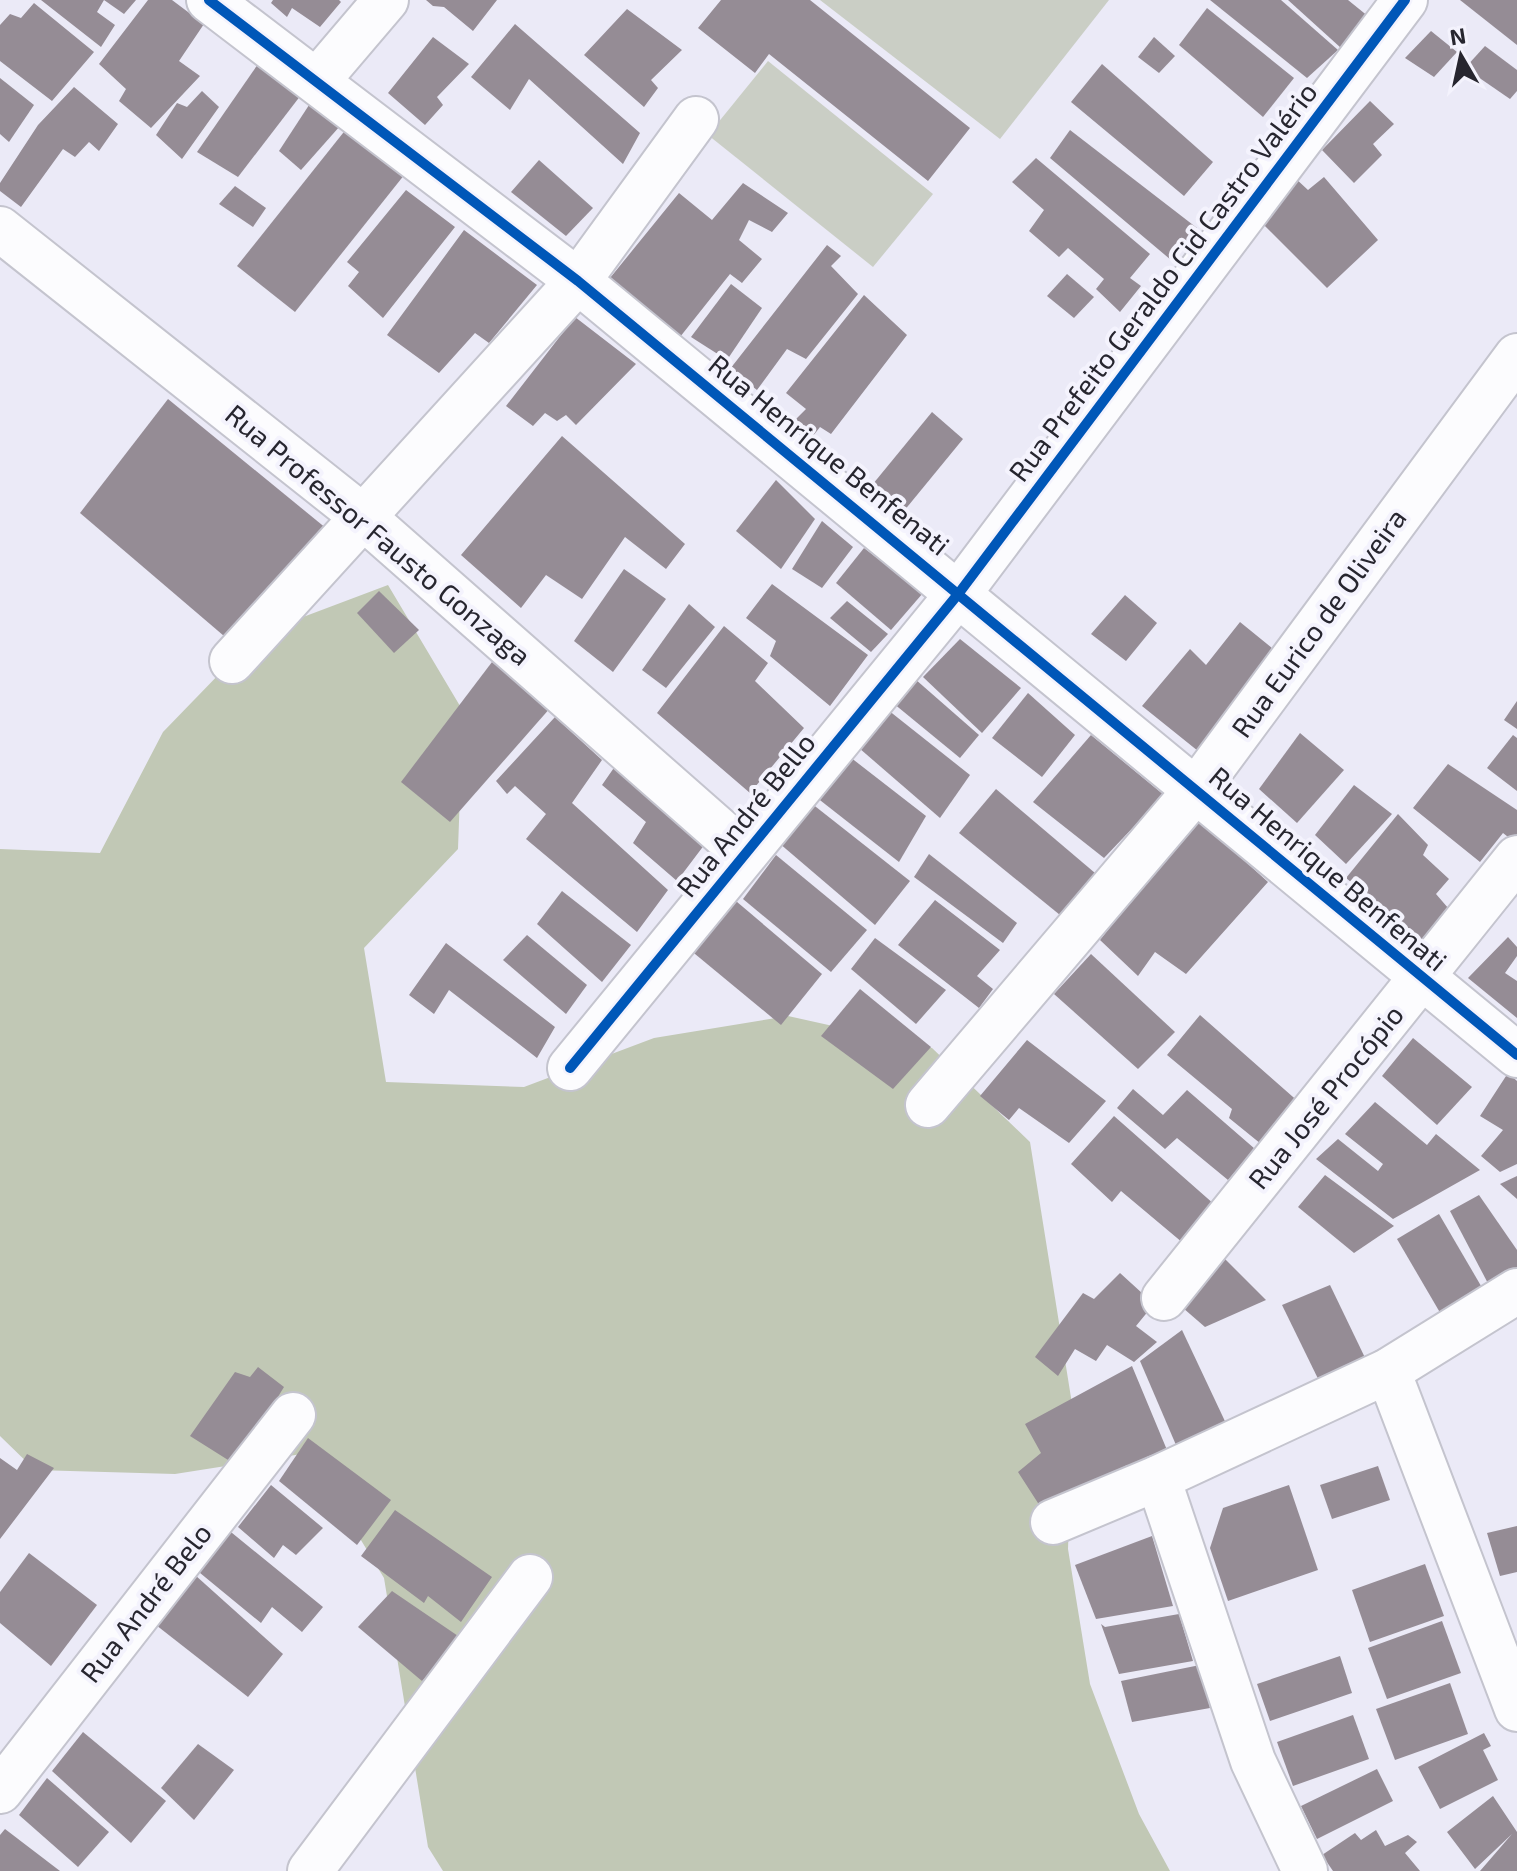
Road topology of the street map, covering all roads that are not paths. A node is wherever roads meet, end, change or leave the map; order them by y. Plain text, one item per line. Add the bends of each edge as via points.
1 (209, 0) edge
2 (386, 0) edge
3 (1405, 0) edge
4 (317, 81) junction
5 (696, 119) dead end
6 (0, 229) edge
7 (578, 281) junction
8 (1517, 356) edge
9 (362, 516) junction
10 (959, 593) junction
11 (232, 661) dead end
12 (1196, 790) junction
13 (745, 853) junction
14 (1517, 858) edge
15 (1422, 979) junction
16 (1517, 1055) edge
17 (570, 1068) dead end
18 (928, 1105) dead end
19 (1517, 1291) edge
20 (1164, 1298) dead end
21 (1388, 1371) junction
22 (293, 1415) dead end
23 (1158, 1478) junction
24 (1053, 1522) dead end
25 (530, 1577) dead end
26 (1517, 1709) edge
27 (0, 1791) edge
28 (310, 1871) edge
29 (1305, 1871) edge

1 - 4 street, Rua Henrique Benfenati
2 - 4 street
3 - 10 street, Rua Prefeito Geraldo Cid Castro Valério
4 - 7 street, Rua Henrique Benfenati
5 - 7 street
6 - 9 street, Rua Professor Fausto Gonzaga
7 - 9 street
7 - 10 street, Rua Henrique Benfenati
8 - 12 street, Rua Eurico de Oliveira
9 - 11 street
9 - 13 street, Rua Professor Fausto Gonzaga
10 - 12 street, Rua Henrique Benfenati
10 - 13 street, Rua André Bello
12 - 15 street, Rua Henrique Benfenati
12 - 18 street, Rua Eurico de Oliveira
13 - 17 street, Rua André Bello
14 - 15 street, Rua José Procópio
15 - 16 street, Rua Henrique Benfenati
15 - 20 street, Rua José Procópio
19 - 21 street
21 - 23 street
21 - 26 street
22 - 27 street, Rua André Belo
23 - 24 street
23 - 29 street via 1253,1761
25 - 28 street

